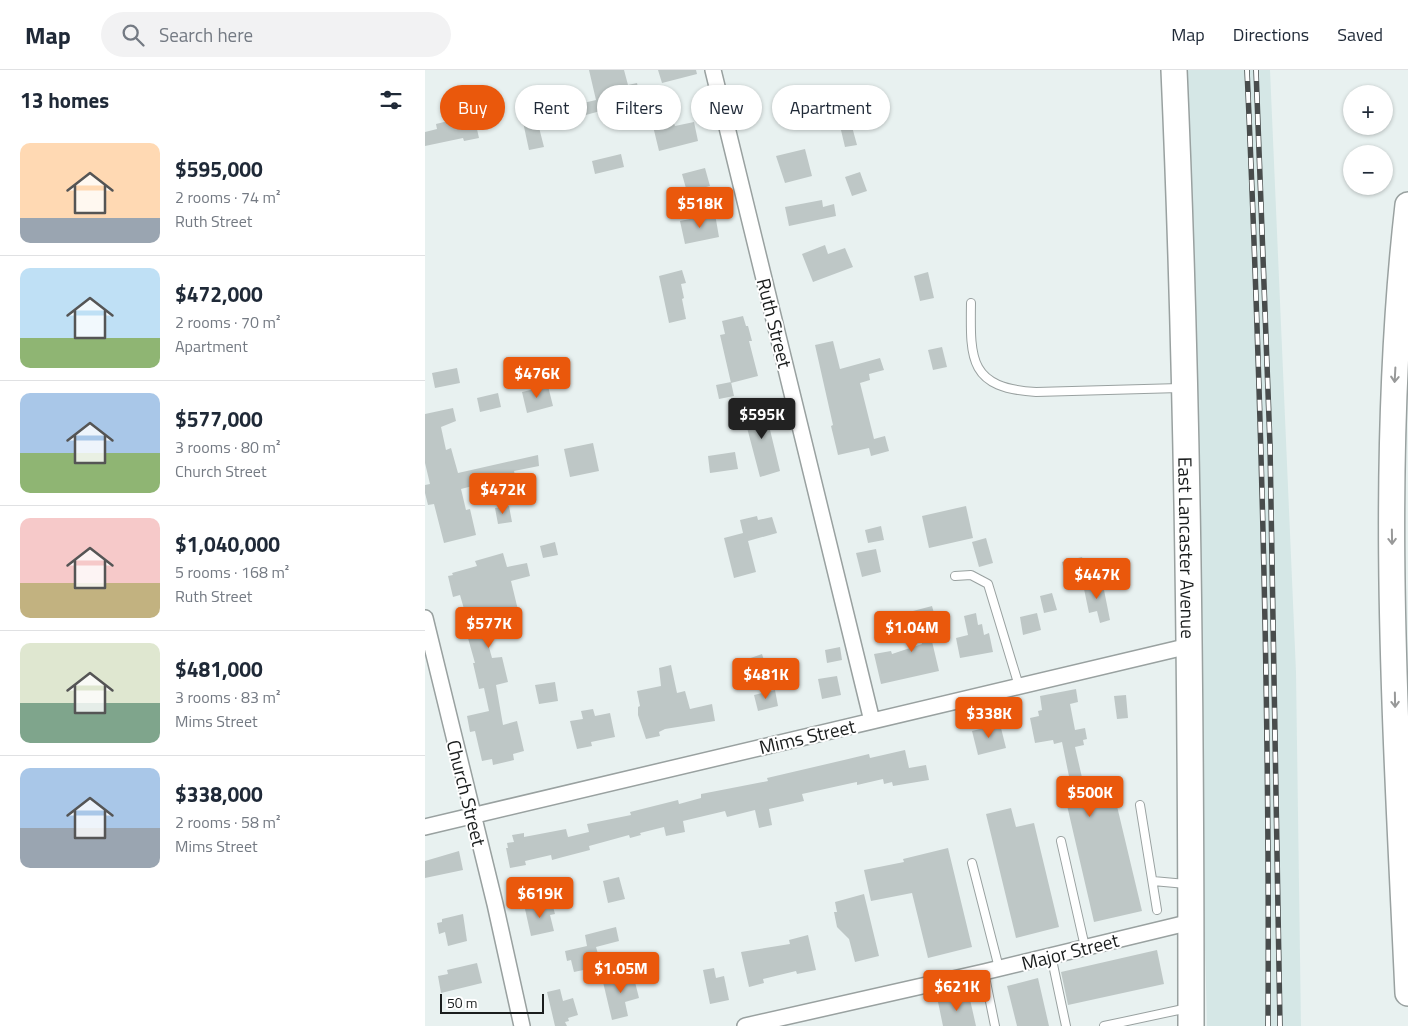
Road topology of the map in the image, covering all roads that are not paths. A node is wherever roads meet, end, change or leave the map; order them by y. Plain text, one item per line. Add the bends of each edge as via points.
1 (713, 70) edge
2 (1174, 70) edge
3 (1408, 205) edge
4 (1404, 267) edge
5 (971, 303) dead end
6 (1185, 388) junction
7 (955, 576) dead end
8 (425, 618) edge
9 (1189, 646) junction
10 (1019, 686) junction
11 (872, 721) junction
12 (1140, 805) dead end
13 (472, 815) junction
14 (425, 827) edge
15 (1061, 841) dead end
16 (972, 863) dead end
17 (1153, 881) junction
18 (1191, 884) junction
19 (1157, 910) dead end
20 (1191, 922) junction
21 (1085, 947) junction
22 (1051, 955) junction
23 (991, 970) junction
24 (1408, 993) edge
25 (1191, 1017) edge
26 (522, 1026) edge
27 (745, 1026) edge
28 (995, 1026) edge
29 (1066, 1026) edge
30 (1104, 1026) edge

1 - 11 street, Ruth Street
2 - 6 main road, East Lancaster Avenue
3 - 4 main road
4 -> 24 main road via 1391,461 1395,702
5 - 6 lane via 972,355 995,385 1014,391 1036,392
6 - 9 main road, East Lancaster Avenue
7 - 10 lane via 971,575 988,584
8 - 13 street, Church Street
9 - 10 street, Mims Street
9 - 18 main road, East Lancaster Avenue
10 - 11 street, Mims Street
11 - 13 street, Mims Street
12 - 17 lane
13 - 14 street, Mims Street
13 - 26 street, Church Street
15 - 21 lane
16 - 23 lane
17 - 18 lane
17 - 19 lane
18 - 20 main road, East Lancaster Avenue
20 - 21 street, Major Street
20 - 25 main road, East Lancaster Avenue
21 - 22 street, Major Street
22 - 23 street, Major Street
22 - 29 lane
23 - 27 street, Major Street
23 - 28 lane
25 - 30 lane

